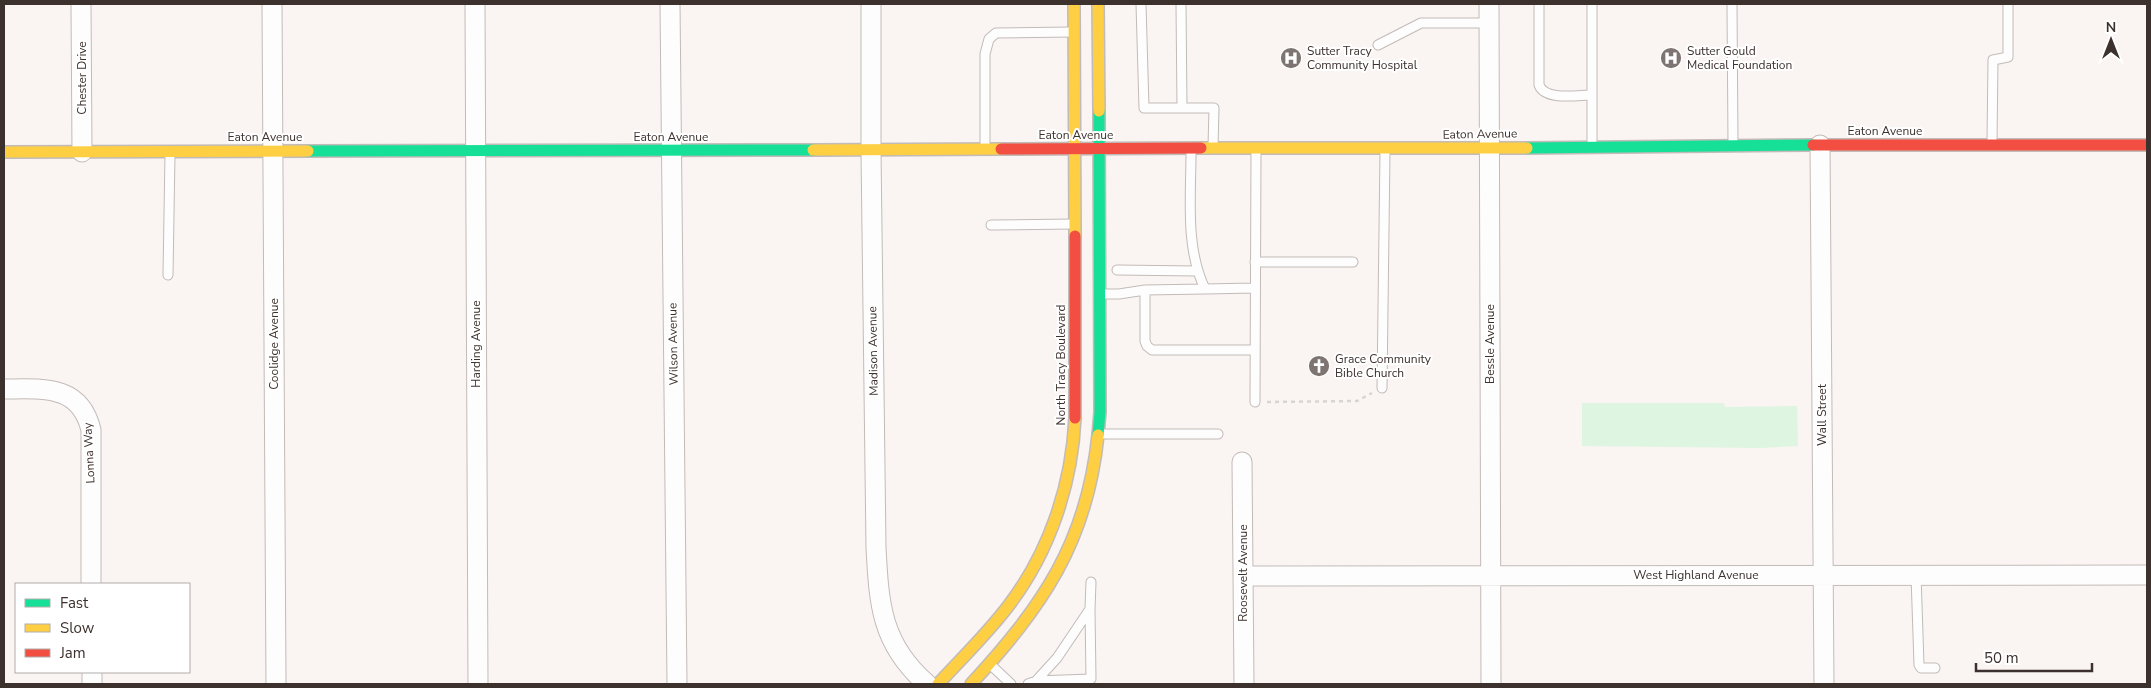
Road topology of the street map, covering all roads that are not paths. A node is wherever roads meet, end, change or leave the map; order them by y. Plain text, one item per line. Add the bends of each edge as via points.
1 (82, 4) edge
2 (272, 4) edge
3 (475, 4) edge
4 (670, 4) edge
5 (871, 4) edge
6 (1074, 4) edge
7 (1098, 4) edge
8 (1141, 4) edge
9 (1182, 4) edge
10 (1489, 4) edge
11 (1539, 4) edge
12 (1592, 4) edge
13 (1732, 4) edge
14 (2008, 4) edge
15 (1489, 23) junction
16 (1074, 32) junction
17 (1378, 45) dead end
18 (1592, 95) junction
19 (1182, 108) junction
20 (1734, 145) junction
21 (1820, 145) junction
22 (1992, 145) junction
23 (2147, 145) edge
24 (1592, 147) junction
25 (1098, 148) junction
26 (1190, 148) junction
27 (1213, 148) junction
28 (1385, 148) junction
29 (1489, 148) junction
30 (984, 149) junction
31 (1075, 149) junction
32 (1256, 149) junction
33 (273, 150) junction
34 (475, 150) junction
35 (671, 150) junction
36 (871, 150) junction
37 (170, 151) junction
38 (4, 152) edge
39 (82, 152) junction
40 (1075, 224) junction
41 (991, 225) dead end
42 (1255, 262) junction
43 (1353, 262) dead end
44 (1117, 270) dead end
45 (1197, 271) junction
46 (168, 275) dead end
47 (1255, 288) junction
48 (1205, 289) junction
49 (1145, 290) junction
50 (1100, 294) junction
51 (1255, 350) junction
52 (1382, 388) road end
53 (4, 390) edge
54 (1255, 402) road end
55 (1087, 433) junction
56 (1218, 434) dead end
57 (1242, 462) dead end
58 (1823, 575) junction
59 (1916, 575) junction
60 (2147, 575) edge
61 (1244, 576) junction
62 (1491, 576) junction
63 (1091, 582) dead end
64 (91, 583) edge
65 (1090, 609) junction
66 (990, 664) junction
67 (1935, 668) dead end
68 (1032, 682) edge
69 (276, 684) edge
70 (478, 684) edge
71 (677, 684) edge
72 (927, 684) edge
73 (938, 684) edge
74 (970, 684) edge
75 (1011, 684) edge
76 (1244, 684) edge
77 (1491, 684) edge
78 (1824, 684) edge

1 - 39 street, Chester Drive
2 - 33 street, Coolidge Avenue
3 - 34 street, Harding Avenue
4 - 35 street, Wilson Avenue
5 - 36 street, Madison Avenue
6 - 16 street, North Tracy Boulevard
7 - 25 street, North Tracy Boulevard
8 - 19 lane via 1144,108
9 - 19 lane
10 - 15 street, Bessle Avenue
11 - 18 lane via 1541,91 1548,95
12 - 18 lane
13 - 20 lane
14 - 22 lane via 2008,57 1993,60
15 - 17 lane via 1421,23
15 - 29 street, Bessle Avenue
16 - 30 lane via 996,33 989,39 985,54
16 - 31 street, North Tracy Boulevard
18 - 24 lane
19 - 27 lane via 1214,108
20 - 21 street, Eaton Avenue
20 - 24 street, Eaton Avenue
21 - 22 street, Eaton Avenue
21 - 58 street, Wall Street
22 - 23 street, Eaton Avenue
24 - 29 street, Eaton Avenue
25 - 26 street, Eaton Avenue
25 - 31 street, Eaton Avenue
25 - 50 street, North Tracy Boulevard
26 - 27 street, Eaton Avenue
26 - 45 lane via 1190,231
27 - 32 street, Eaton Avenue
28 - 29 street, Eaton Avenue
28 - 32 street, Eaton Avenue
28 - 52 lane
29 - 62 street, Bessle Avenue
30 - 31 street, Eaton Avenue
30 - 36 street, Eaton Avenue
31 - 40 street, North Tracy Boulevard
32 - 42 lane
33 - 34 street, Eaton Avenue
33 - 37 street, Eaton Avenue
33 - 69 street, Coolidge Avenue
34 - 35 street, Eaton Avenue
34 - 70 street, Harding Avenue
35 - 36 street, Eaton Avenue
35 - 71 street, Wilson Avenue
36 - 72 street, Madison Avenue via 879,600 897,650
37 - 39 street, Eaton Avenue
37 - 46 lane
38 - 39 street, Eaton Avenue
40 - 41 lane
40 - 55 street, North Tracy Boulevard
42 - 43 lane
42 - 47 lane
44 - 45 lane
45 - 48 lane
47 - 48 lane
47 - 51 lane
48 - 49 lane
49 - 50 lane
49 - 51 lane via 1145,341 1152,350
50 - 55 street, North Tracy Boulevard
51 - 54 lane
53 - 64 street, Lonna Way via 43,389 63,393 80,403 87,415 91,430
55 - 56 lane
55 - 66 street, North Tracy Boulevard via 1090,489 1066,557 1034,611
55 - 73 street, North Tracy Boulevard via 1071,464 1062,500 1040,556 1005,611
57 - 61 street, Roosevelt Avenue
58 - 59 street, West Highland Avenue
58 - 62 street, West Highland Avenue
58 - 78 street, Wall Street
59 - 60 street, West Highland Avenue
59 - 67 lane via 1919,665 1921,668
61 - 62 street, West Highland Avenue
61 - 76 street, Roosevelt Avenue
62 - 77 street, Bessle Avenue
63 - 65 lane
65 - 68 lane via 1057,658
65 - 68 lane via 1091,679
66 - 74 street, North Tracy Boulevard
66 - 75 lane

